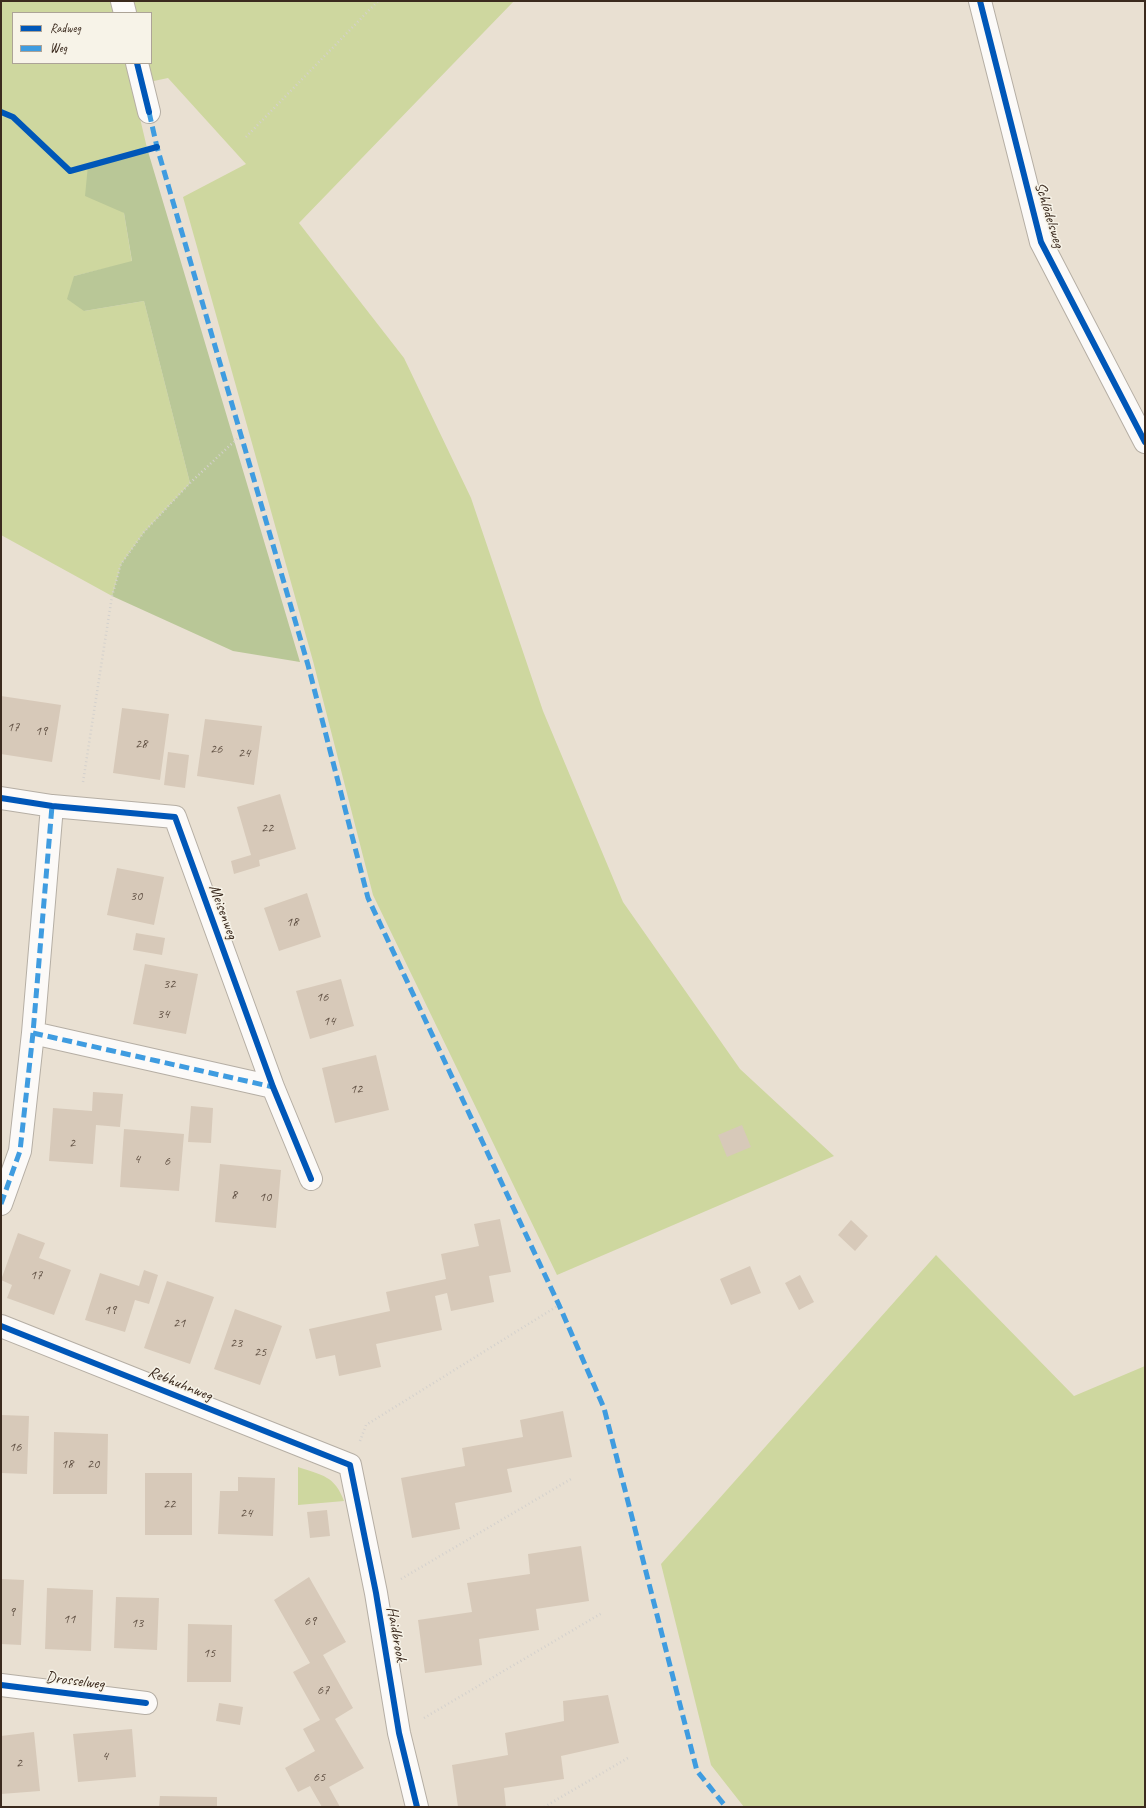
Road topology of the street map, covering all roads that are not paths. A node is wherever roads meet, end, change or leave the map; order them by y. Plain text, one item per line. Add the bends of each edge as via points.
1 (122, 1) edge
2 (980, 1) edge
3 (125, 12) edge
4 (137, 64) edge
5 (149, 112) dead end
6 (1145, 442) edge
7 (1, 798) edge
8 (52, 806) junction
9 (33, 1033) junction
10 (274, 1087) junction
11 (311, 1179) dead end
12 (1, 1204) edge
13 (1, 1326) edge
14 (350, 1465) joint
15 (1, 1685) edge
16 (146, 1703) dead end
17 (417, 1807) edge

1 - 3 street
2 - 6 street, Schlödelsweg via 1041,242
4 - 5 street
7 - 8 street, Meisenweg
8 - 9 street
8 - 10 street, Meisenweg via 175,817
9 - 10 street
9 - 12 street via 20,1151
10 - 11 street, Meisenweg
13 - 14 street, Rebhuhnweg
14 - 17 street, Haidbrook via 376,1593 399,1733
15 - 16 street, Drosselweg

